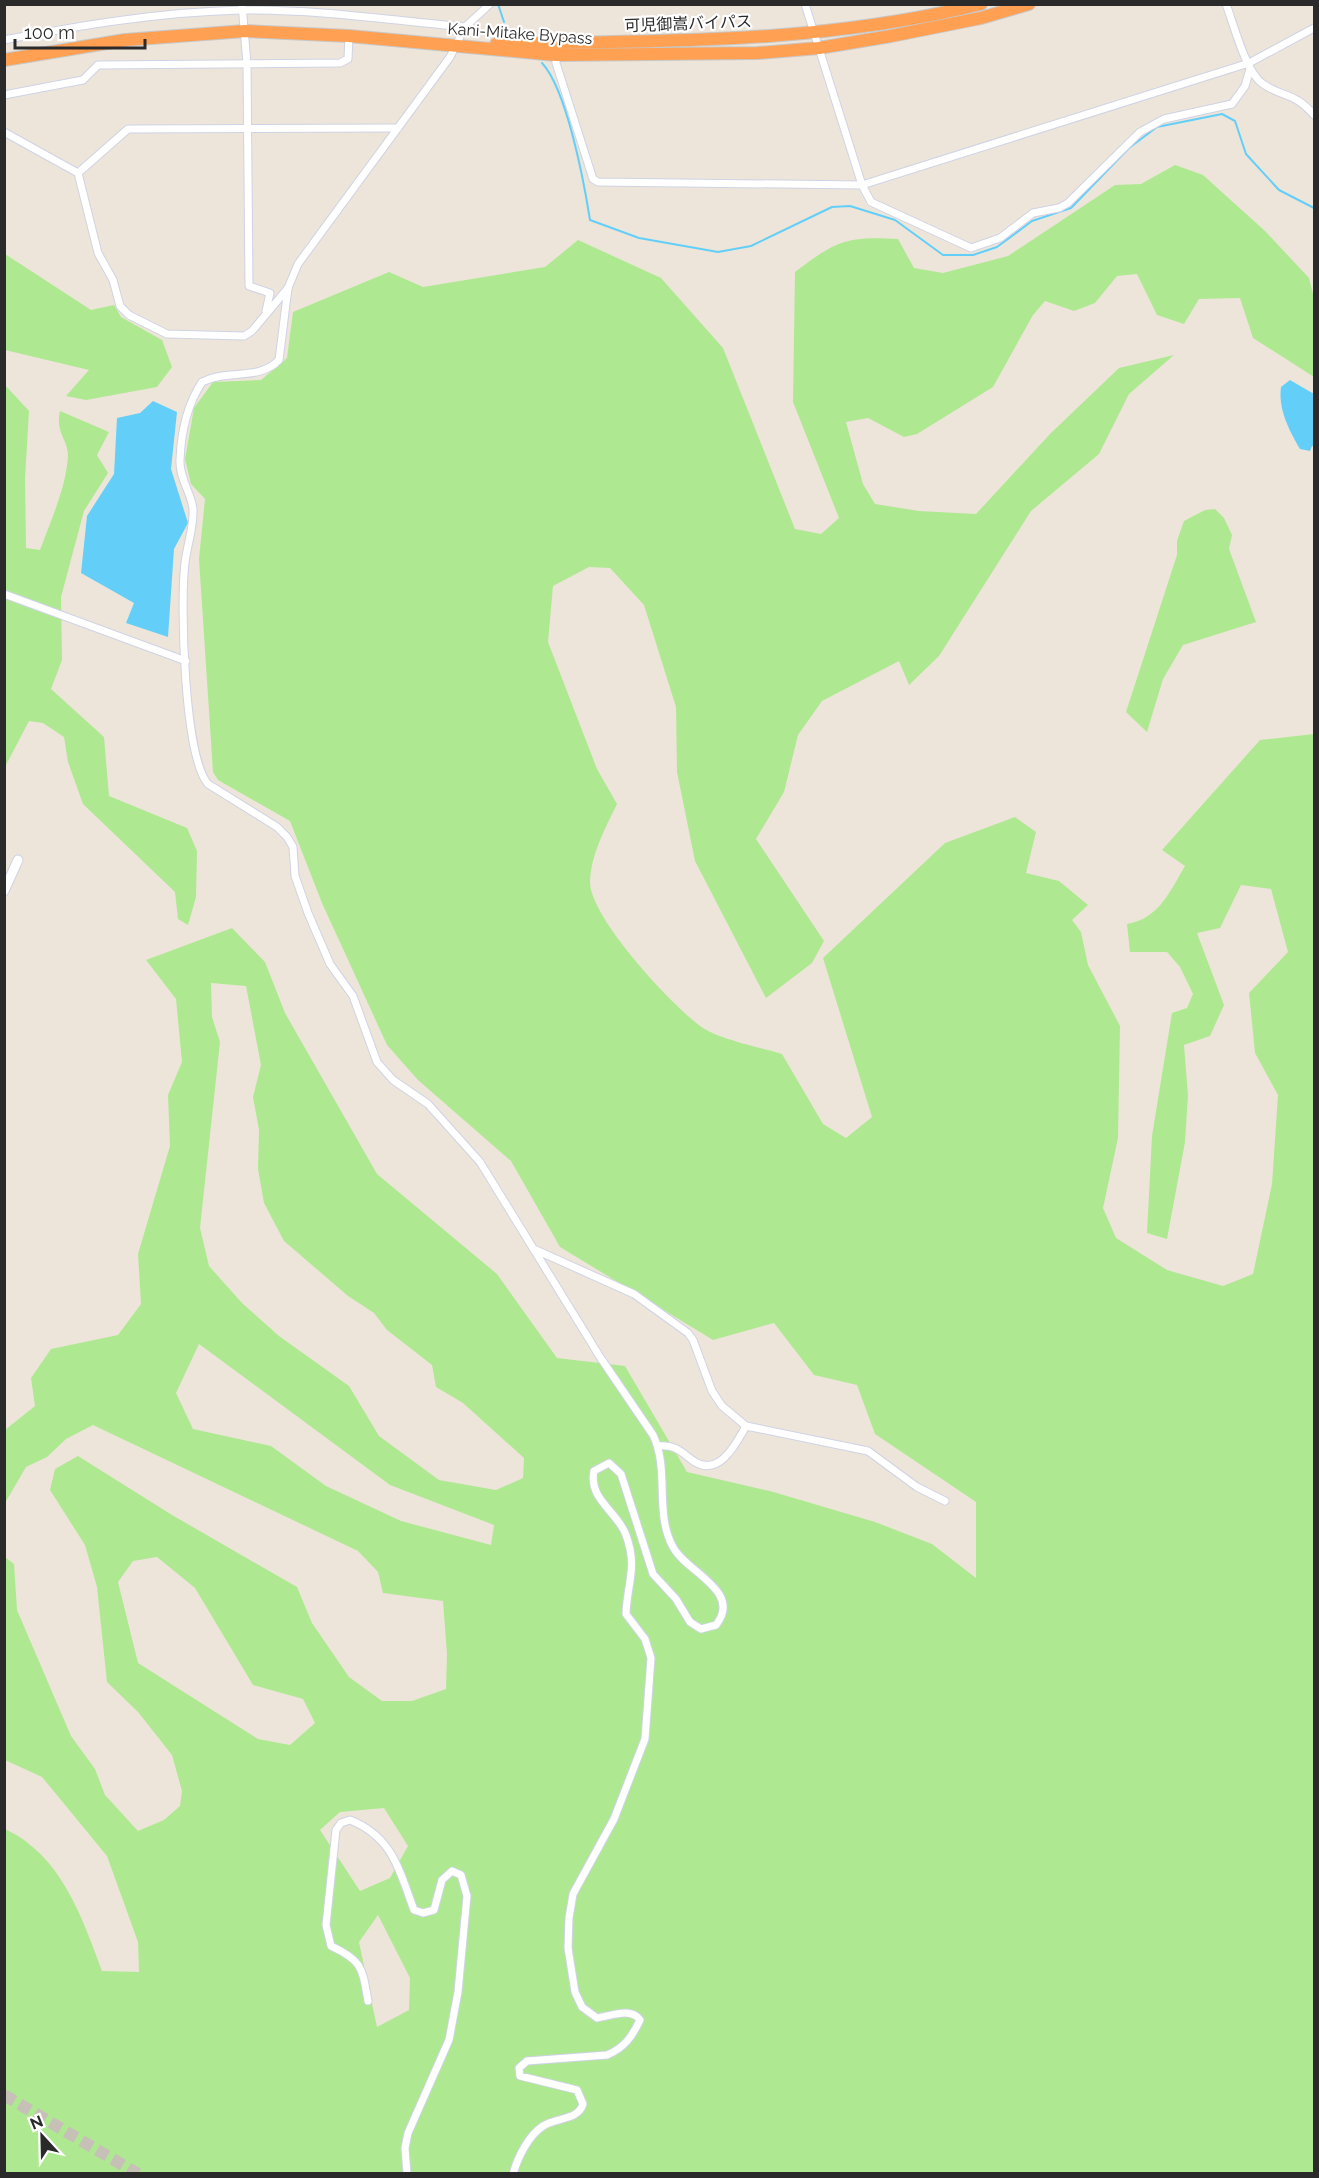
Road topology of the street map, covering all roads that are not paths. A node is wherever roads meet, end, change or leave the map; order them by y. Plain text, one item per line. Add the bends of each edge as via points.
1 (490, 4) edge
2 (805, 4) edge
3 (981, 4) edge
4 (1029, 4) edge
5 (1226, 4) edge
6 (242, 7) edge
7 (465, 27) junction
8 (1314, 28) edge
9 (245, 31) junction
10 (814, 34) junction
11 (349, 36) junction
12 (4, 40) edge
13 (456, 44) junction
14 (819, 48) junction
15 (556, 55) junction
16 (4, 60) edge
17 (247, 64) junction
18 (1250, 66) junction
19 (4, 95) edge
20 (1314, 115) edge
21 (398, 128) junction
22 (247, 129) junction
23 (4, 132) edge
24 (78, 173) junction
25 (862, 185) junction
26 (288, 288) junction
27 (266, 311) junction
28 (4, 594) edge
29 (186, 661) junction
30 (18, 860) dead end
31 (4, 891) edge
32 (536, 1250) junction
33 (746, 1426) junction
34 (658, 1446) junction
35 (945, 1501) dead end
36 (368, 2001) dead end
37 (407, 2174) edge
38 (513, 2174) edge

1 - 7 street
2 - 10 street
3 - 10 highway
4 - 14 highway, Kani-Mitake Bypass via 981,18
5 - 18 street
6 - 7 street
6 - 9 street
6 - 12 street via 62,28
7 - 13 street
8 - 18 street
9 - 11 highway, Kani-Mitake Bypass
9 - 16 highway, Kani-Mitake Bypass via 124,40
9 - 17 street
10 - 13 highway, 可児御嵩バイパス
10 - 14 street
11 - 13 highway, Kani-Mitake Bypass
11 - 17 street via 348,59 340,63
13 - 15 highway, Kani-Mitake Bypass
13 - 21 street
14 - 15 highway, Kani-Mitake Bypass via 655,56
14 - 25 street
15 - 25 street via 593,179 598,182
17 - 19 street via 98,65 83,80
17 - 22 street
18 - 20 street via 1262,84 1301,100
18 - 25 street
18 - 25 street via 1245,86 1232,104 1164,119 1140,132 1068,203 1033,213 1000,238 971,248 871,202
21 - 22 street
21 - 26 street via 308,248
22 - 24 street via 128,129
22 - 27 street via 249,286 270,293
23 - 24 street
24 - 27 street via 98,253 113,280 120,306 129,315 167,334 244,336
26 - 27 street
26 - 29 street via 279,360 271,369 261,372 223,375 202,382 186,417 180,461 193,509 184,576
28 - 29 street
29 - 32 street via 193,746 201,776 287,837 293,847 295,876 308,913 330,964 353,996 377,1062 457,1134 490,1176
30 - 31 street
32 - 33 street via 634,1294 688,1333 712,1391 722,1406
32 - 34 street
33 - 34 street via 730,1454 711,1464 696,1463 675,1447
33 - 35 street via 868,1451 917,1487
34 - 38 street via 663,1510 671,1545 680,1560 717,1589 723,1613 709,1629 690,1622 653,1574 621,1474 609,1463 598,1466 593,1488 621,1524 633,1561 626,1614 645,1640 652,1665 643,1746 614,1819 573,1894 568,1948 571,1978 582,2007 597,2018 629,2012 640,2020 633,2036 619,2051 527,2061 519,2068 520,2076 577,2090 583,2104 576,2114 542,2126 517,2160
36 - 37 street via 360,1964 331,1946 326,1925 336,1830 350,1820 368,1827 392,1851 414,1910 434,1910 442,1880 452,1871 461,1875 467,1896 449,2040 408,2133

